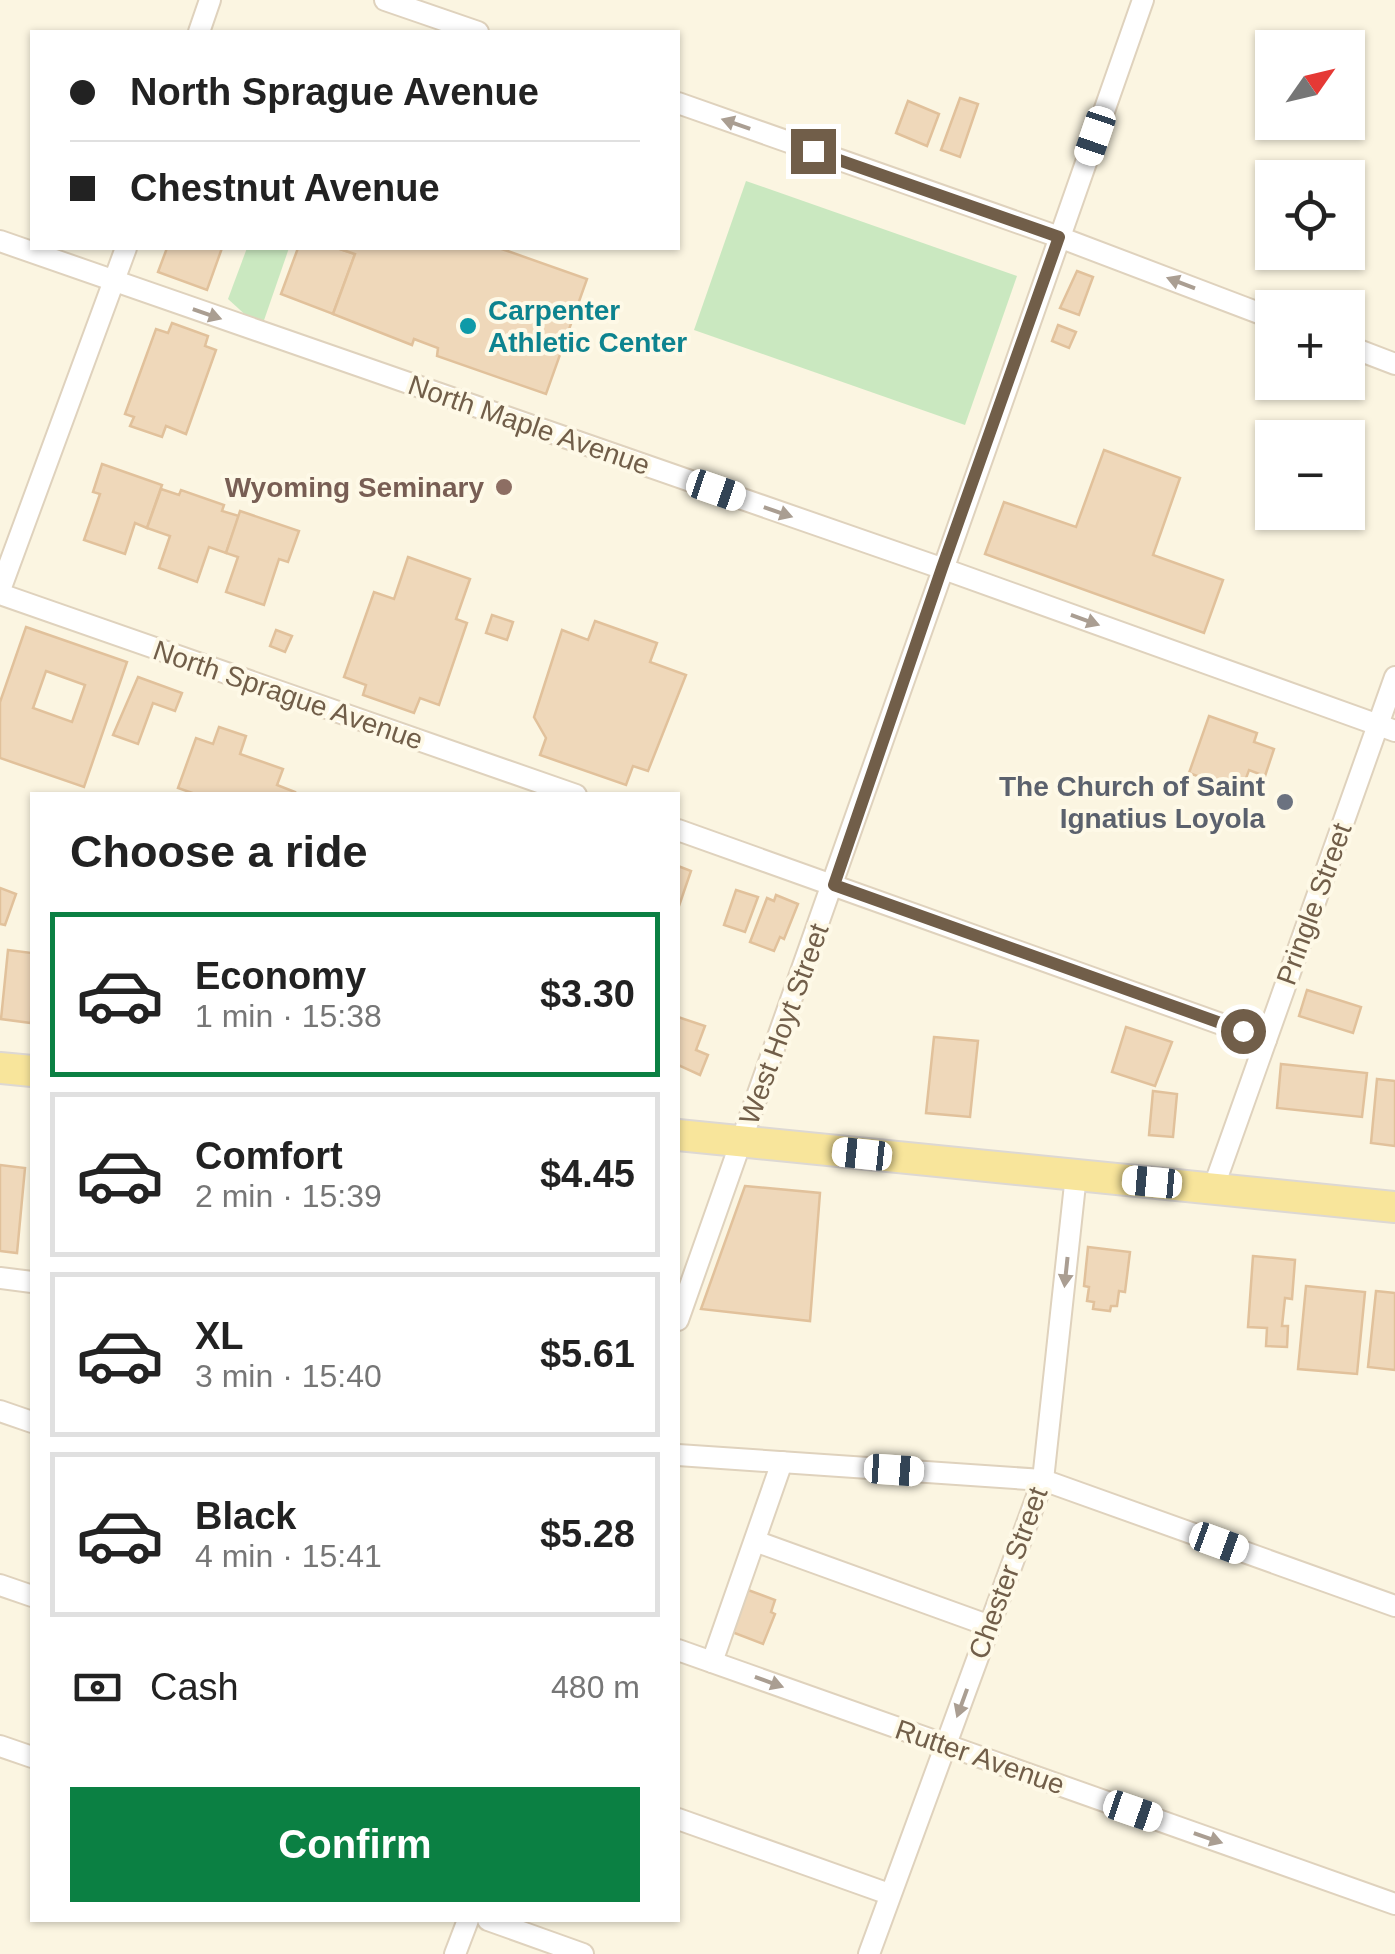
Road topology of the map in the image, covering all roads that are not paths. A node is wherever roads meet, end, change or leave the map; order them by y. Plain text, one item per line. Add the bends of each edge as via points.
1 (210, 0) edge
2 (385, 0) edge
3 (1143, 0) edge
4 (200, 30) edge
5 (472, 30) edge
6 (680, 104) edge
7 (1059, 237) junction
8 (0, 241) edge
9 (125, 250) edge
10 (114, 282) junction
11 (1255, 312) edge
12 (1365, 353) edge
13 (1395, 364) edge
14 (942, 568) junction
15 (0, 592) edge
16 (1395, 677) edge
17 (1386, 728) edge
18 (567, 792) edge
19 (680, 831) edge
20 (834, 885) junction
21 (1266, 1040) junction
22 (0, 1068) edge
23 (30, 1072) edge
24 (680, 1135) edge
25 (742, 1142) junction
26 (1076, 1175) junction
27 (1213, 1189) junction
28 (1395, 1207) edge
29 (0, 1278) edge
30 (30, 1282) edge
31 (680, 1314) edge
32 (0, 1410) edge
33 (30, 1421) edge
34 (680, 1455) edge
35 (782, 1462) junction
36 (1043, 1480) junction
37 (755, 1541) junction
38 (0, 1585) edge
39 (30, 1595) edge
40 (1395, 1606) edge
41 (990, 1626) junction
42 (680, 1651) edge
43 (712, 1662) junction
44 (946, 1745) junction
45 (0, 1746) edge
46 (30, 1756) edge
47 (680, 1820) edge
48 (890, 1894) junction
49 (1395, 1904) edge
50 (467, 1922) edge
51 (494, 1922) edge
52 (455, 1954) edge
53 (583, 1954) edge
54 (869, 1954) edge

1 - 4 street
2 - 5 street
3 - 7 street, West Hoyt Street
7 -> 6 street
11 -> 7 street
7 - 14 street, West Hoyt Street
8 - 10 street, North Maple Avenue
9 - 10 street
10 -> 14 street, North Maple Avenue
10 - 15 street
12 - 13 street
14 -> 17 street, North Maple Avenue
14 - 20 street, West Hoyt Street
15 - 18 street, North Sprague Avenue
16 - 17 street, Pringle Street
17 - 21 street, Pringle Street
19 - 20 street
20 - 21 street
20 - 25 street, West Hoyt Street
21 - 27 street, Pringle Street
22 - 23 main road
24 - 25 main road
25 - 26 main road
25 - 31 street, West Hoyt Street
26 - 27 main road
26 -> 36 street, Chester Street
27 - 28 main road
29 - 30 street
32 - 33 street
34 - 35 street
35 - 36 street
35 - 37 street
36 - 40 street
36 - 41 street, Chester Street
37 - 41 street
37 - 43 street
38 - 39 street
41 -> 44 street, Chester Street
42 - 43 street, Rutter Avenue
43 -> 44 street, Rutter Avenue
44 - 48 street, Chester Street
44 -> 49 street, Rutter Avenue
45 - 46 street
47 - 48 street
48 - 54 street, Chester Street
50 - 52 street
51 - 53 street

